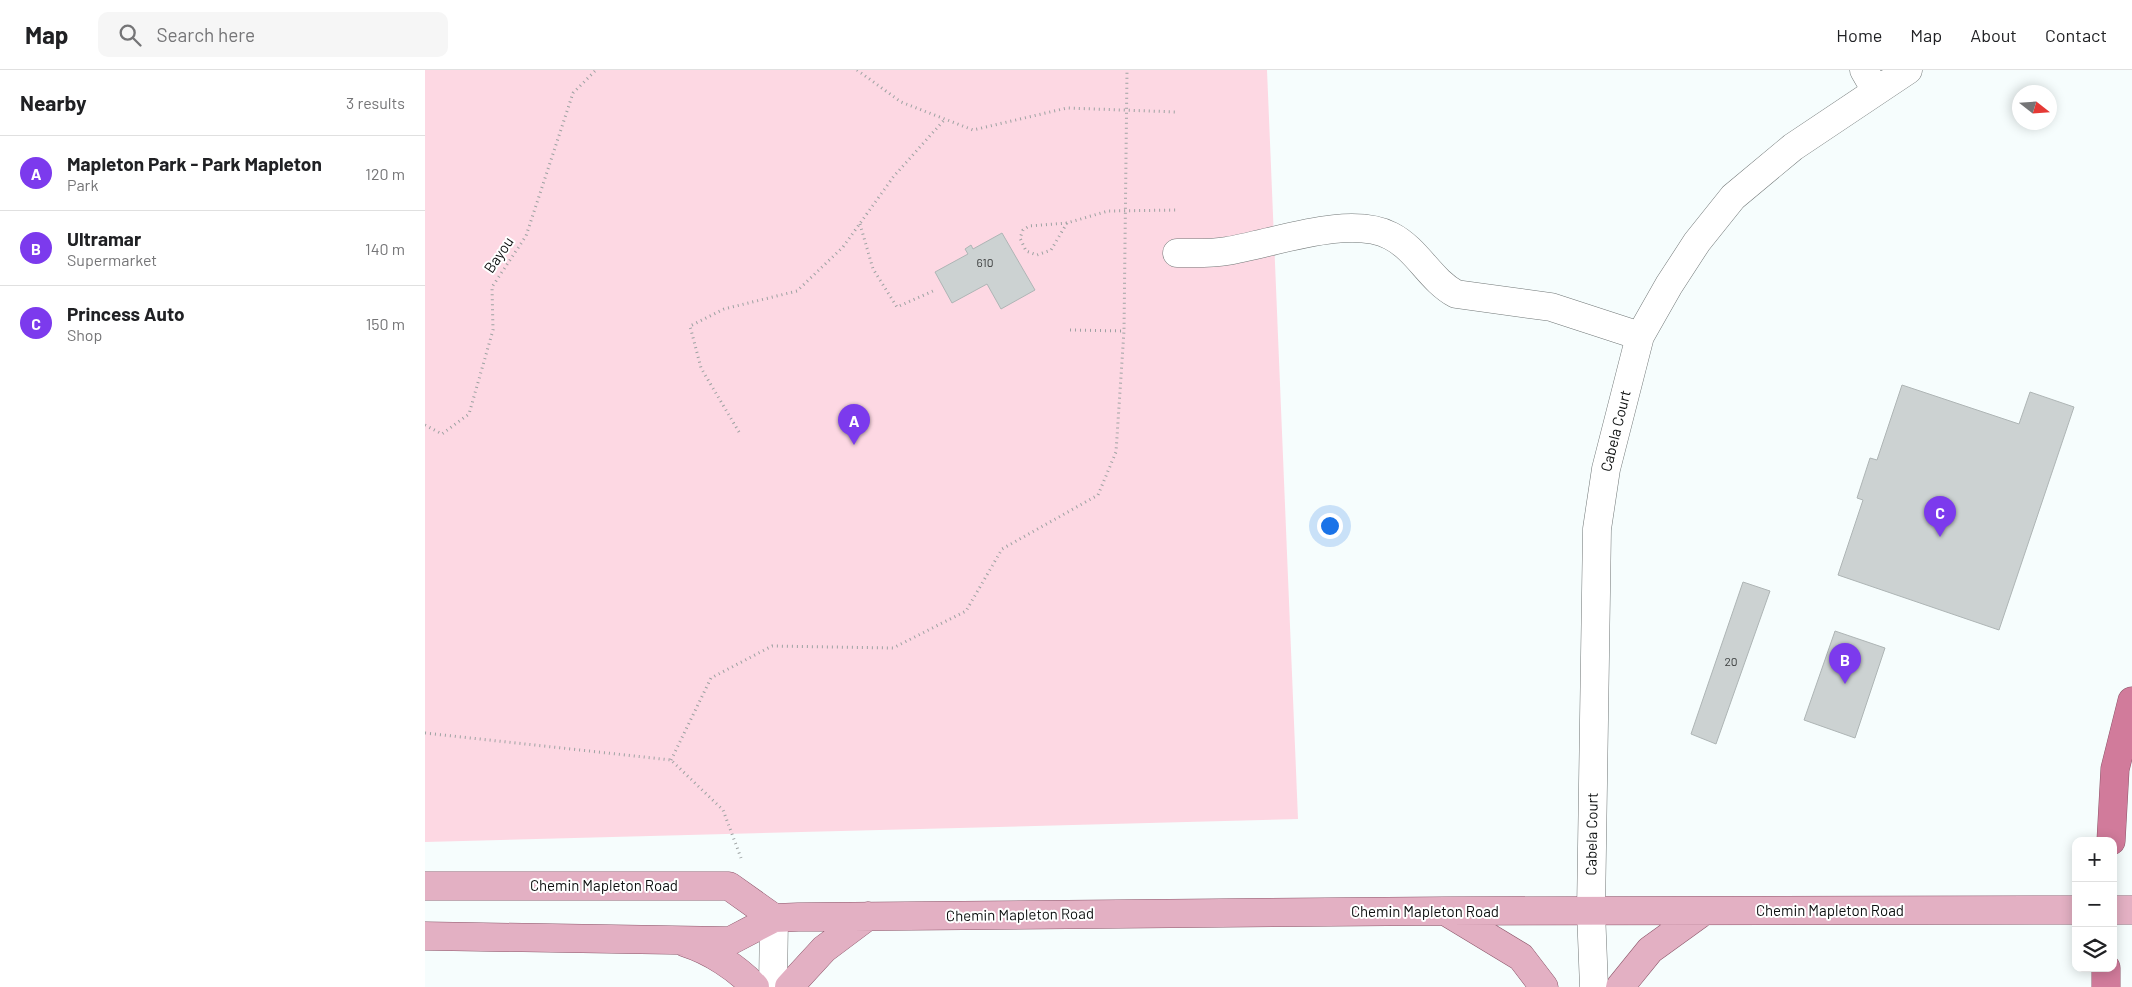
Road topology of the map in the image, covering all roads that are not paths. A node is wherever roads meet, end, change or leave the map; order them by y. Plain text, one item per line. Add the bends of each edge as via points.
1 (1907, 70) edge
2 (1870, 80) edge
3 (1177, 253) dead end
4 (1640, 336) junction
5 (2132, 701) edge
6 (2111, 837) edge
7 (425, 886) edge
8 (2072, 910) edge
9 (2117, 910) edge
10 (2132, 910) edge
11 (1445, 911) junction
12 (1591, 911) junction
13 (1705, 911) junction
14 (869, 916) junction
15 (774, 918) junction
16 (425, 936) edge
17 (668, 938) junction
18 (2106, 972) edge
19 (755, 987) edge
20 (773, 987) edge
21 (789, 987) edge
22 (1545, 987) edge
23 (1594, 987) edge
24 (1620, 987) edge
25 (2106, 987) edge

1 - 2 street, Cabela Court
2 - 4 street, Cabela Court via 1733,197 1697,242
3 - 4 street via 1226,252 1329,229 1362,228 1391,235 1415,255 1443,287 1456,294 1551,307
4 - 12 street, Cabela Court via 1606,469 1597,530
5 - 6 highway via 2115,769
7 - 15 main road, Chemin Mapleton Road via 729,886
8 - 13 main road, Chemin Mapleton Road
9 - 10 main road
11 - 12 main road, Chemin Mapleton Road
11 - 14 main road, Chemin Mapleton Road
11 - 22 main road via 1521,957
12 - 13 main road, Chemin Mapleton Road
12 - 23 street, Cabela Court
13 - 24 main road via 1650,950
14 - 15 main road, Chemin Mapleton Road
14 - 21 main road via 824,948
15 - 17 main road, Chemin Mapleton Road via 730,940
15 - 20 street
16 - 17 main road, Chemin Mapleton Road
17 - 19 main road via 697,947 743,974
18 - 25 highway

